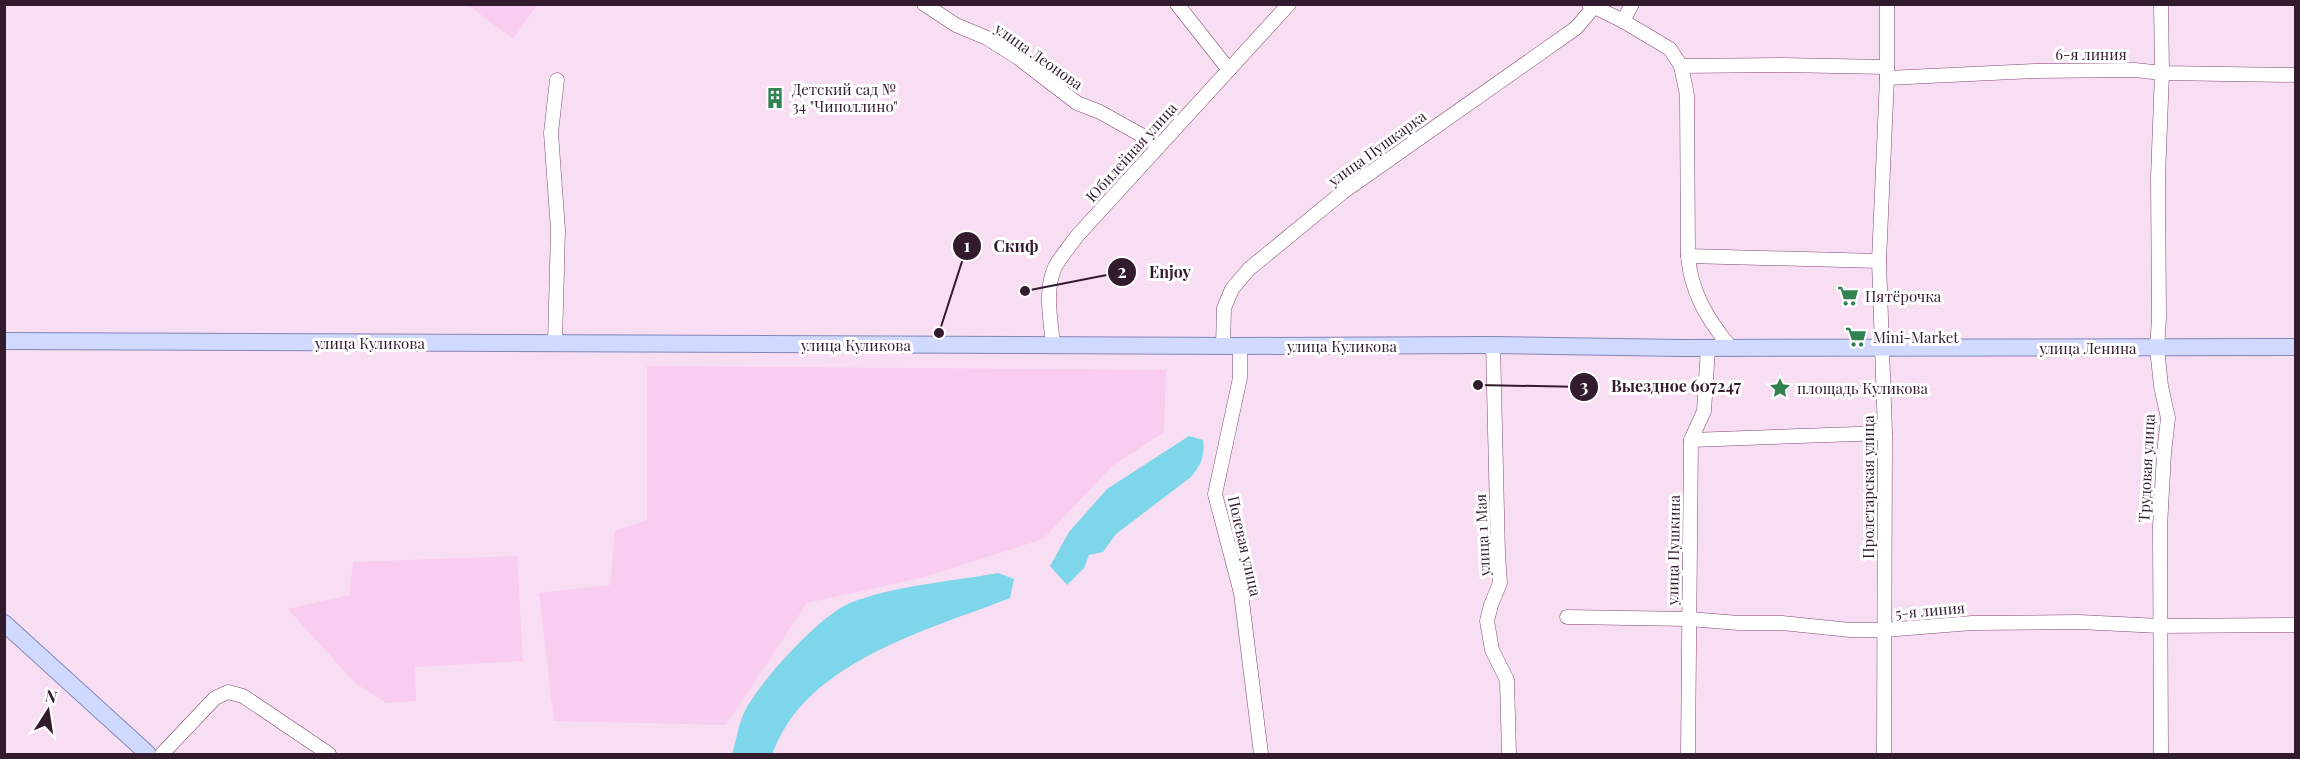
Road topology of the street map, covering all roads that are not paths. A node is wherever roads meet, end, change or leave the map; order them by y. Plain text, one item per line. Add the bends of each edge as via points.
1 (1177, 4) edge
2 (1289, 4) edge
3 (1632, 4) edge
4 (1887, 4) edge
5 (2162, 4) edge
6 (1592, 6) edge
7 (928, 8) edge
8 (1623, 21) junction
9 (1681, 66) junction
10 (1229, 70) junction
11 (1887, 72) junction
12 (2162, 73) junction
13 (2295, 75) edge
14 (557, 80) dead end
15 (1159, 146) junction
16 (1688, 256) junction
17 (1879, 261) junction
18 (4, 341) edge
19 (555, 343) junction
20 (1053, 345) junction
21 (1493, 345) junction
22 (1231, 346) junction
23 (2295, 347) edge
24 (1708, 348) junction
25 (1731, 348) junction
26 (1881, 348) junction
27 (2157, 348) junction
28 (1885, 433) junction
29 (1691, 440) junction
30 (1567, 617) dead end
31 (1689, 619) junction
32 (4, 623) edge
33 (2295, 625) edge
34 (2160, 626) junction
35 (1884, 630) junction
36 (148, 754) edge
37 (162, 754) edge
38 (329, 754) edge
39 (1261, 754) edge
40 (1509, 754) edge
41 (1688, 754) edge
42 (1884, 754) edge
43 (2161, 754) edge

1 - 10 street
2 - 10 street, Юбилейная улица
3 - 8 street
4 - 11 street, Пролетарская улица
5 - 12 street, Трудовая улица
6 - 8 street
6 - 22 street, улица Пушкарка via 1576,28 1343,192 1249,269 1232,289 1224,308
7 - 15 street, улица Леонова via 997,44 1077,103
8 - 9 street via 1670,49
9 - 11 street, 6-я линия
9 - 16 street via 1687,95
10 - 15 street, Юбилейная улица
11 - 12 street, 6-я линия
11 - 17 street, Пролетарская улица
12 - 13 street, 6-я линия
12 - 27 street, Трудовая улица
14 - 19 street via 551,133 558,230
15 - 20 street, Юбилейная улица via 1077,236 1055,267 1049,304
16 - 17 street
16 - 25 street via 1694,290 1713,326
17 - 26 street, Пролетарская улица
18 - 19 main road, улица Куликова
19 - 20 main road, улица Куликова
20 - 22 main road, улица Куликова
21 - 22 main road, улица Куликова
21 - 24 main road, улица Куликова
21 - 40 street, улица 1 Мая via 1500,583 1487,621 1492,650 1506,680
22 - 39 street, Полевая улица via 1239,378 1215,494 1241,593
23 - 27 main road, улица Ленина
24 - 25 main road
24 - 29 street, улица Пушкина via 1704,411
25 - 26 main road
26 - 27 main road, улица Ленина
26 - 28 street, Пролетарская улица
27 - 34 street, Трудовая улица via 2168,418 2160,527
28 - 29 street
28 - 35 street, Пролетарская улица
29 - 31 street, улица Пушкина
30 - 31 street, 5-я линия
31 - 35 street, 5-я линия
31 - 41 street, улица Пушкина
32 - 36 main road
33 - 34 street, 5-я линия
34 - 35 street, 5-я линия via 1972,623
34 - 43 street, Трудовая улица
35 - 42 street, Пролетарская улица
37 - 38 street via 215,698 228,692 243,696

